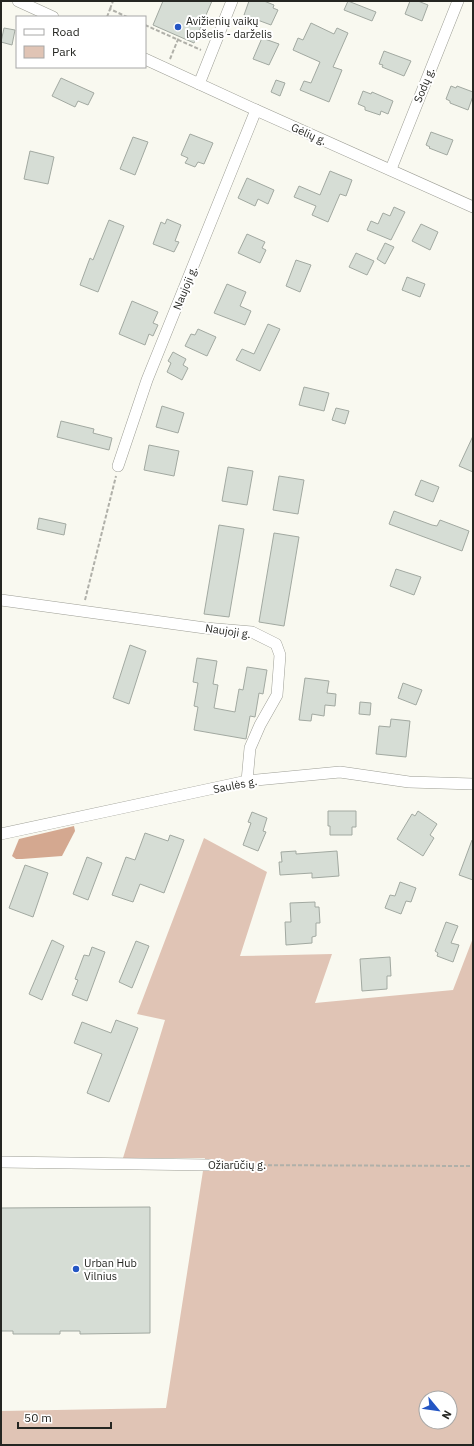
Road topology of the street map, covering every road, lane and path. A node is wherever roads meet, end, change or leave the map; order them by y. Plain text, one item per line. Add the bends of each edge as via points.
1 (18, 1) edge
2 (113, 1) edge
3 (232, 1) edge
4 (458, 1) edge
5 (110, 9) junction
6 (51, 16) edge
7 (107, 16) edge
8 (125, 16) edge
9 (146, 25) edge
10 (179, 37) dead end
11 (178, 41) junction
12 (202, 50) dead end
13 (146, 60) edge
14 (166, 69) junction
15 (199, 84) junction
16 (256, 110) junction
17 (391, 169) junction
18 (473, 207) edge
19 (118, 466) joint
20 (1, 600) edge
21 (82, 611) junction
22 (247, 781) junction
23 (473, 784) edge
24 (1, 834) edge
25 (1, 1162) edge
26 (209, 1165) joint
27 (473, 1166) edge

1 - 6 street
2 - 5 path
3 - 15 street
4 - 17 street, Sodų g.
5 - 7 path
5 - 8 path
9 - 11 path
10 - 11 path
11 - 12 path
11 - 14 path
13 - 14 street, Gėlių g.
14 - 15 street, Gėlių g.
15 - 16 street, Gėlių g.
16 - 17 street, Gėlių g.
16 - 19 street, Naujoji g. via 147,380
17 - 18 street, Gėlių g.
19 - 21 path
20 - 21 street, Naujoji g.
21 - 22 street, Naujoji g. via 252,632 276,644 280,655 277,695 250,748
22 - 23 street, Saulės g. via 340,772 409,782
22 - 24 street, Saulės g.
25 - 26 street, Ožiarūčių g.
26 - 27 path, Ožiarūčių g.

